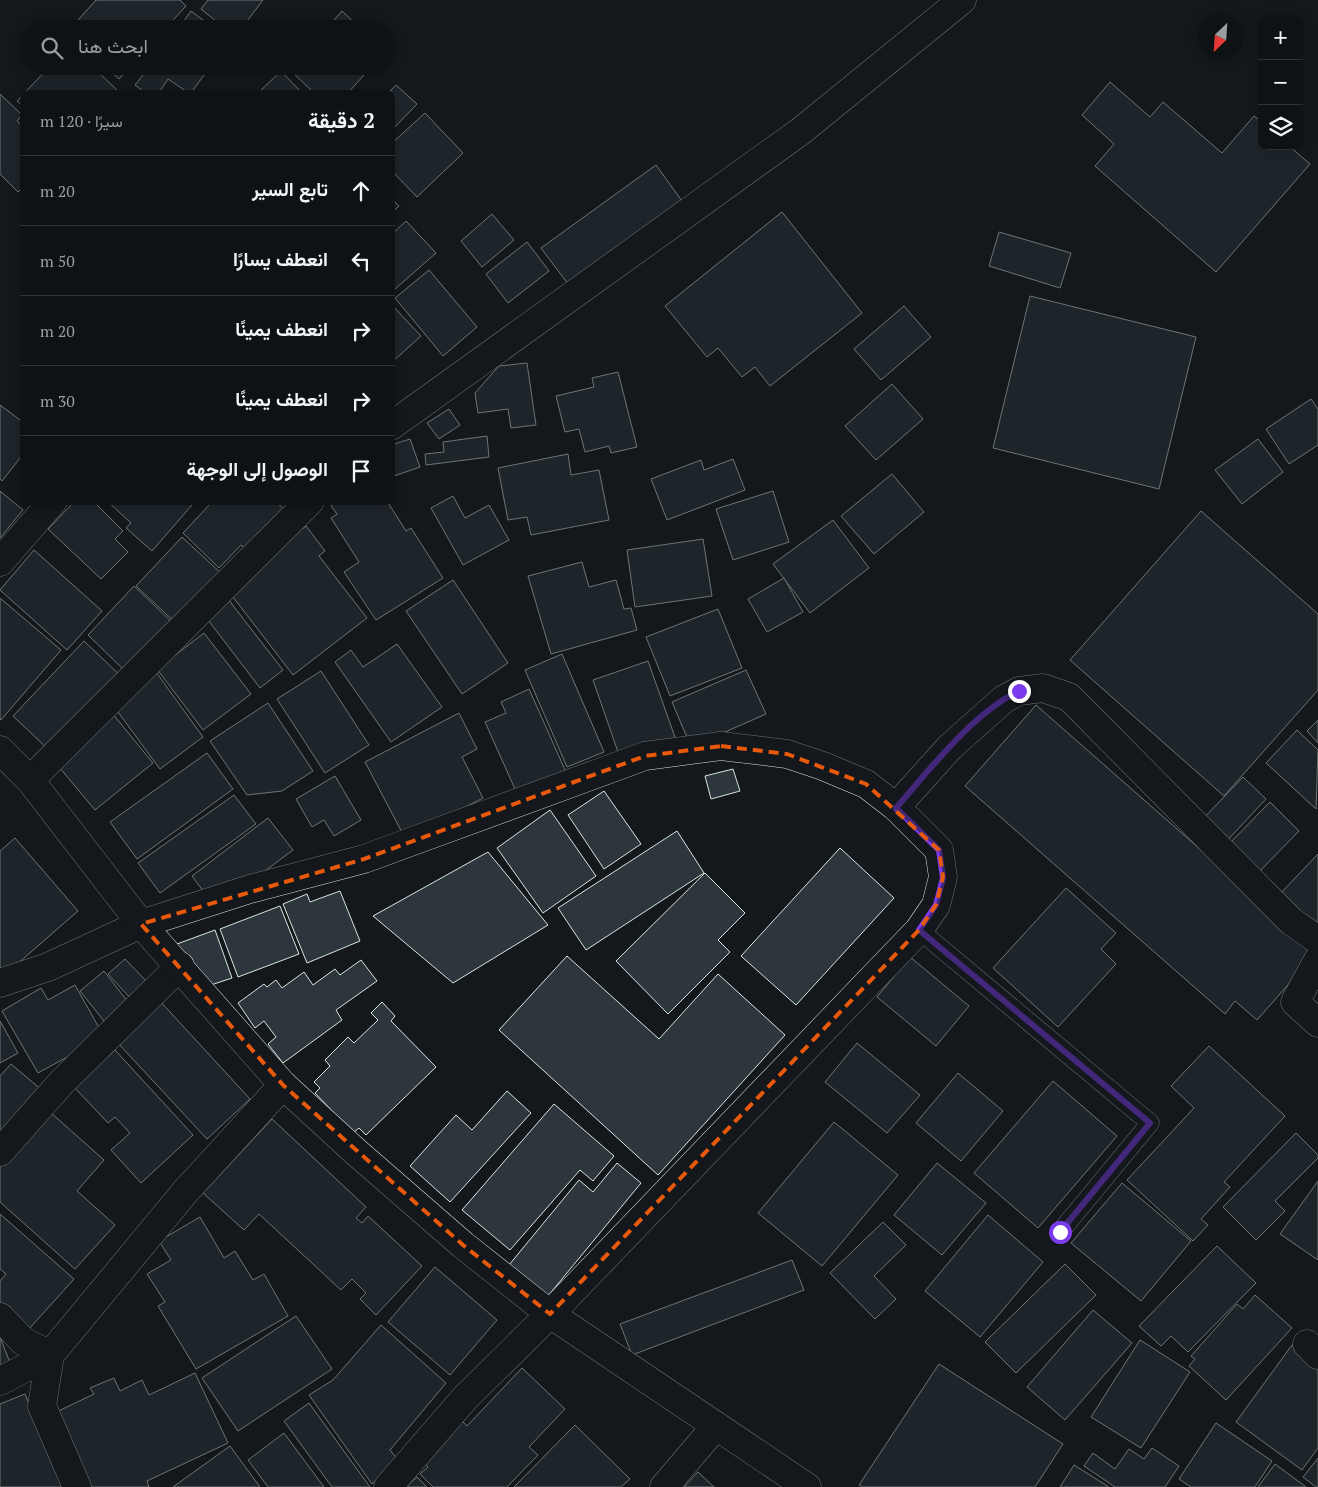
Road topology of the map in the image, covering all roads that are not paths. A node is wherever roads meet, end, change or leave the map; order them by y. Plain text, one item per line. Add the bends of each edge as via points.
1 (962, 0) edge
2 (395, 422) edge
3 (50, 505) edge
4 (306, 505) edge
5 (0, 562) edge
6 (0, 750) edge
7 (30, 780) junction
8 (896, 808) junction
9 (141, 924) junction
10 (919, 930) junction
11 (1318, 940) edge
12 (1318, 960) edge
13 (180, 966) junction
14 (0, 983) edge
15 (1318, 1023) edge
16 (283, 1085) junction
17 (0, 1152) edge
18 (1060, 1232) dead end
19 (550, 1314) junction
20 (0, 1317) edge
21 (50, 1355) junction
22 (0, 1381) edge
23 (716, 1426) junction
24 (77, 1487) edge
25 (388, 1487) edge
26 (664, 1487) edge
27 (807, 1487) edge

1 - 2 street via 801,131
3 - 5 street
4 - 7 street
6 - 7 street
7 - 9 street
8 - 9 street via 866,784 787,754 722,746 645,756 364,859 250,889
8 - 10 street via 939,850 943,878 936,905
8 - 11 street via 950,747 1004,699 1019,691 1043,688 1070,697 1291,921
9 - 13 street
9 - 14 street via 48,967
10 - 18 lane via 1150,1123
10 - 19 street
12 - 15 street via 1295,1002
13 - 16 street
13 - 17 street via 62,1082
16 - 19 street via 463,1245
16 - 21 street via 185,1192
19 - 23 street
19 - 25 street via 465,1398
20 - 21 street via 23,1340
21 - 22 street
21 - 24 street via 42,1406
23 - 26 street
23 - 27 street

